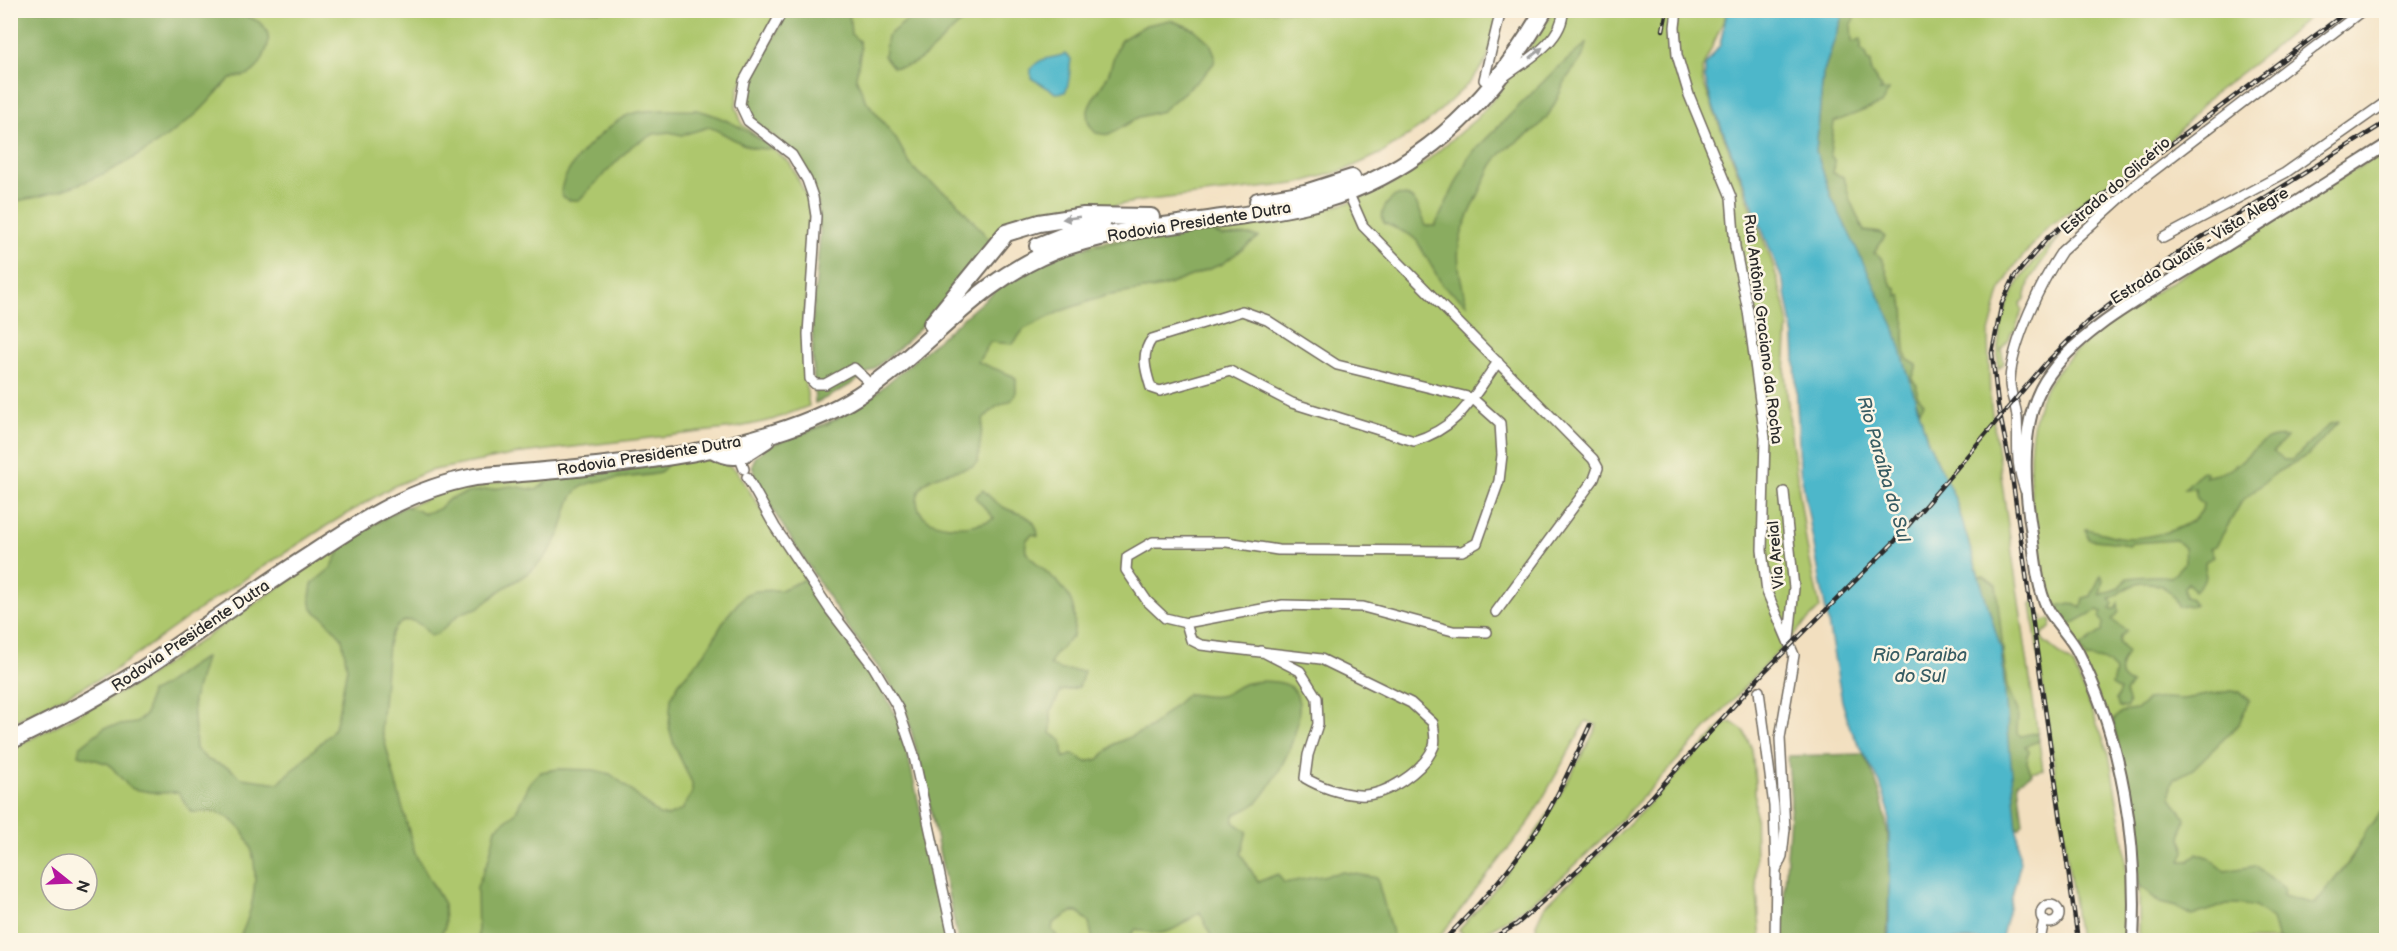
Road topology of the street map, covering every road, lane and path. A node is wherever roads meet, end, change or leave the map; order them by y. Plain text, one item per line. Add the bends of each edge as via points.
1 (783, 10) edge
2 (1501, 10) edge
3 (1544, 10) edge
4 (1563, 10) edge
5 (1677, 10) edge
6 (2363, 10) edge
7 (1529, 21) edge
8 (1489, 82) junction
9 (2386, 102) edge
10 (2386, 145) edge
11 (1348, 192) junction
12 (1150, 217) junction
13 (2163, 238) dead end
14 (932, 324) junction
15 (1498, 362) junction
16 (866, 379) junction
17 (1472, 398) junction
18 (776, 433) junction
19 (710, 448) junction
20 (744, 468) junction
21 (1784, 492) dead end
22 (2025, 492) junction
23 (1496, 612) dead end
24 (1186, 623) junction
25 (1487, 632) dead end
26 (1789, 640) junction
27 (1261, 651) junction
28 (1759, 691) dead end
29 (10, 732) edge
30 (10, 741) edge
31 (1776, 870) junction
32 (2043, 920) dead end
33 (954, 940) edge
34 (1775, 940) edge
35 (2040, 940) edge
36 (2133, 940) edge

1 - 16 street via 744,81 740,104 748,121 792,155 813,197 816,216 808,334 810,379 815,384 825,384 854,368
2 - 8 street
3 - 7 highway, Rodovia Presidente Dutra
8 -> 4 street via 1547,44 1561,24
5 - 26 street, Rua Antônio Graciano da Rocha via 1677,55 1689,95 1731,196 1735,247 1765,438 1765,574 1772,608
6 - 22 street, Estrada do Glicério via 2135,185 2058,258 2020,339 2010,381 2017,417 2015,449
7 - 8 highway, Rodovia Presidente Dutra
8 - 11 highway, Rodovia Presidente Dutra via 1456,126 1432,146 1389,173
8 - 12 highway, Rodovia Presidente Dutra via 1413,147 1346,181 1305,193
9 - 13 street via 2284,172
10 - 22 street, Estrada Quatis - Vista Alegre via 2193,267 2133,300 2056,366 2044,382 2032,418
11 - 15 street via 1363,226
11 - 18 highway, Rodovia Presidente Dutra via 1286,208 1128,231 1055,251 976,296 858,396
12 - 14 highway, Rodovia Presidente Dutra via 1068,234 1017,256 988,274
12 -> 14 highway via 1084,216 1006,233
14 - 16 highway, Rodovia Presidente Dutra
15 - 17 street
15 - 23 street via 1598,468 1594,479
16 - 29 highway, Rodovia Presidente Dutra via 792,417 709,440 468,469 424,479 346,520 97,688
17 - 17 street via 1457,419 1429,437 1414,441 1292,403 1230,371 1160,391 1151,388 1145,369 1146,347 1152,339 1242,311 1267,320 1337,365
17 - 24 street via 1500,423 1502,455 1498,482 1477,543 1462,551 1278,550 1227,542 1154,542 1127,557 1126,570 1147,601 1165,618
18 - 19 highway, Rodovia Presidente Dutra
18 - 20 highway
19 - 20 highway
19 - 30 highway, Rodovia Presidente Dutra via 475,477 412,495 246,597 121,684
20 - 33 street via 775,527 898,708 913,752
21 - 26 street, Via Areial via 1794,588
22 - 36 street, Estrada Quatis - Vista Alegre via 2046,604 2078,651 2108,723 2119,766 2134,875
24 - 25 street via 1283,605 1364,607 1452,631
24 - 27 street via 1191,640 1201,645
26 - 31 street, Rua Antônio Graciano da Rocha via 1794,655 1793,673 1780,738 1785,829
27 - 27 street via 1321,659 1411,703 1433,723 1435,744 1426,762 1397,786 1360,796 1305,778 1318,724 1317,698 1300,671
28 - 31 street via 1774,806
31 - 34 street, Rua Antônio Graciano da Rocha
32 - 35 street

